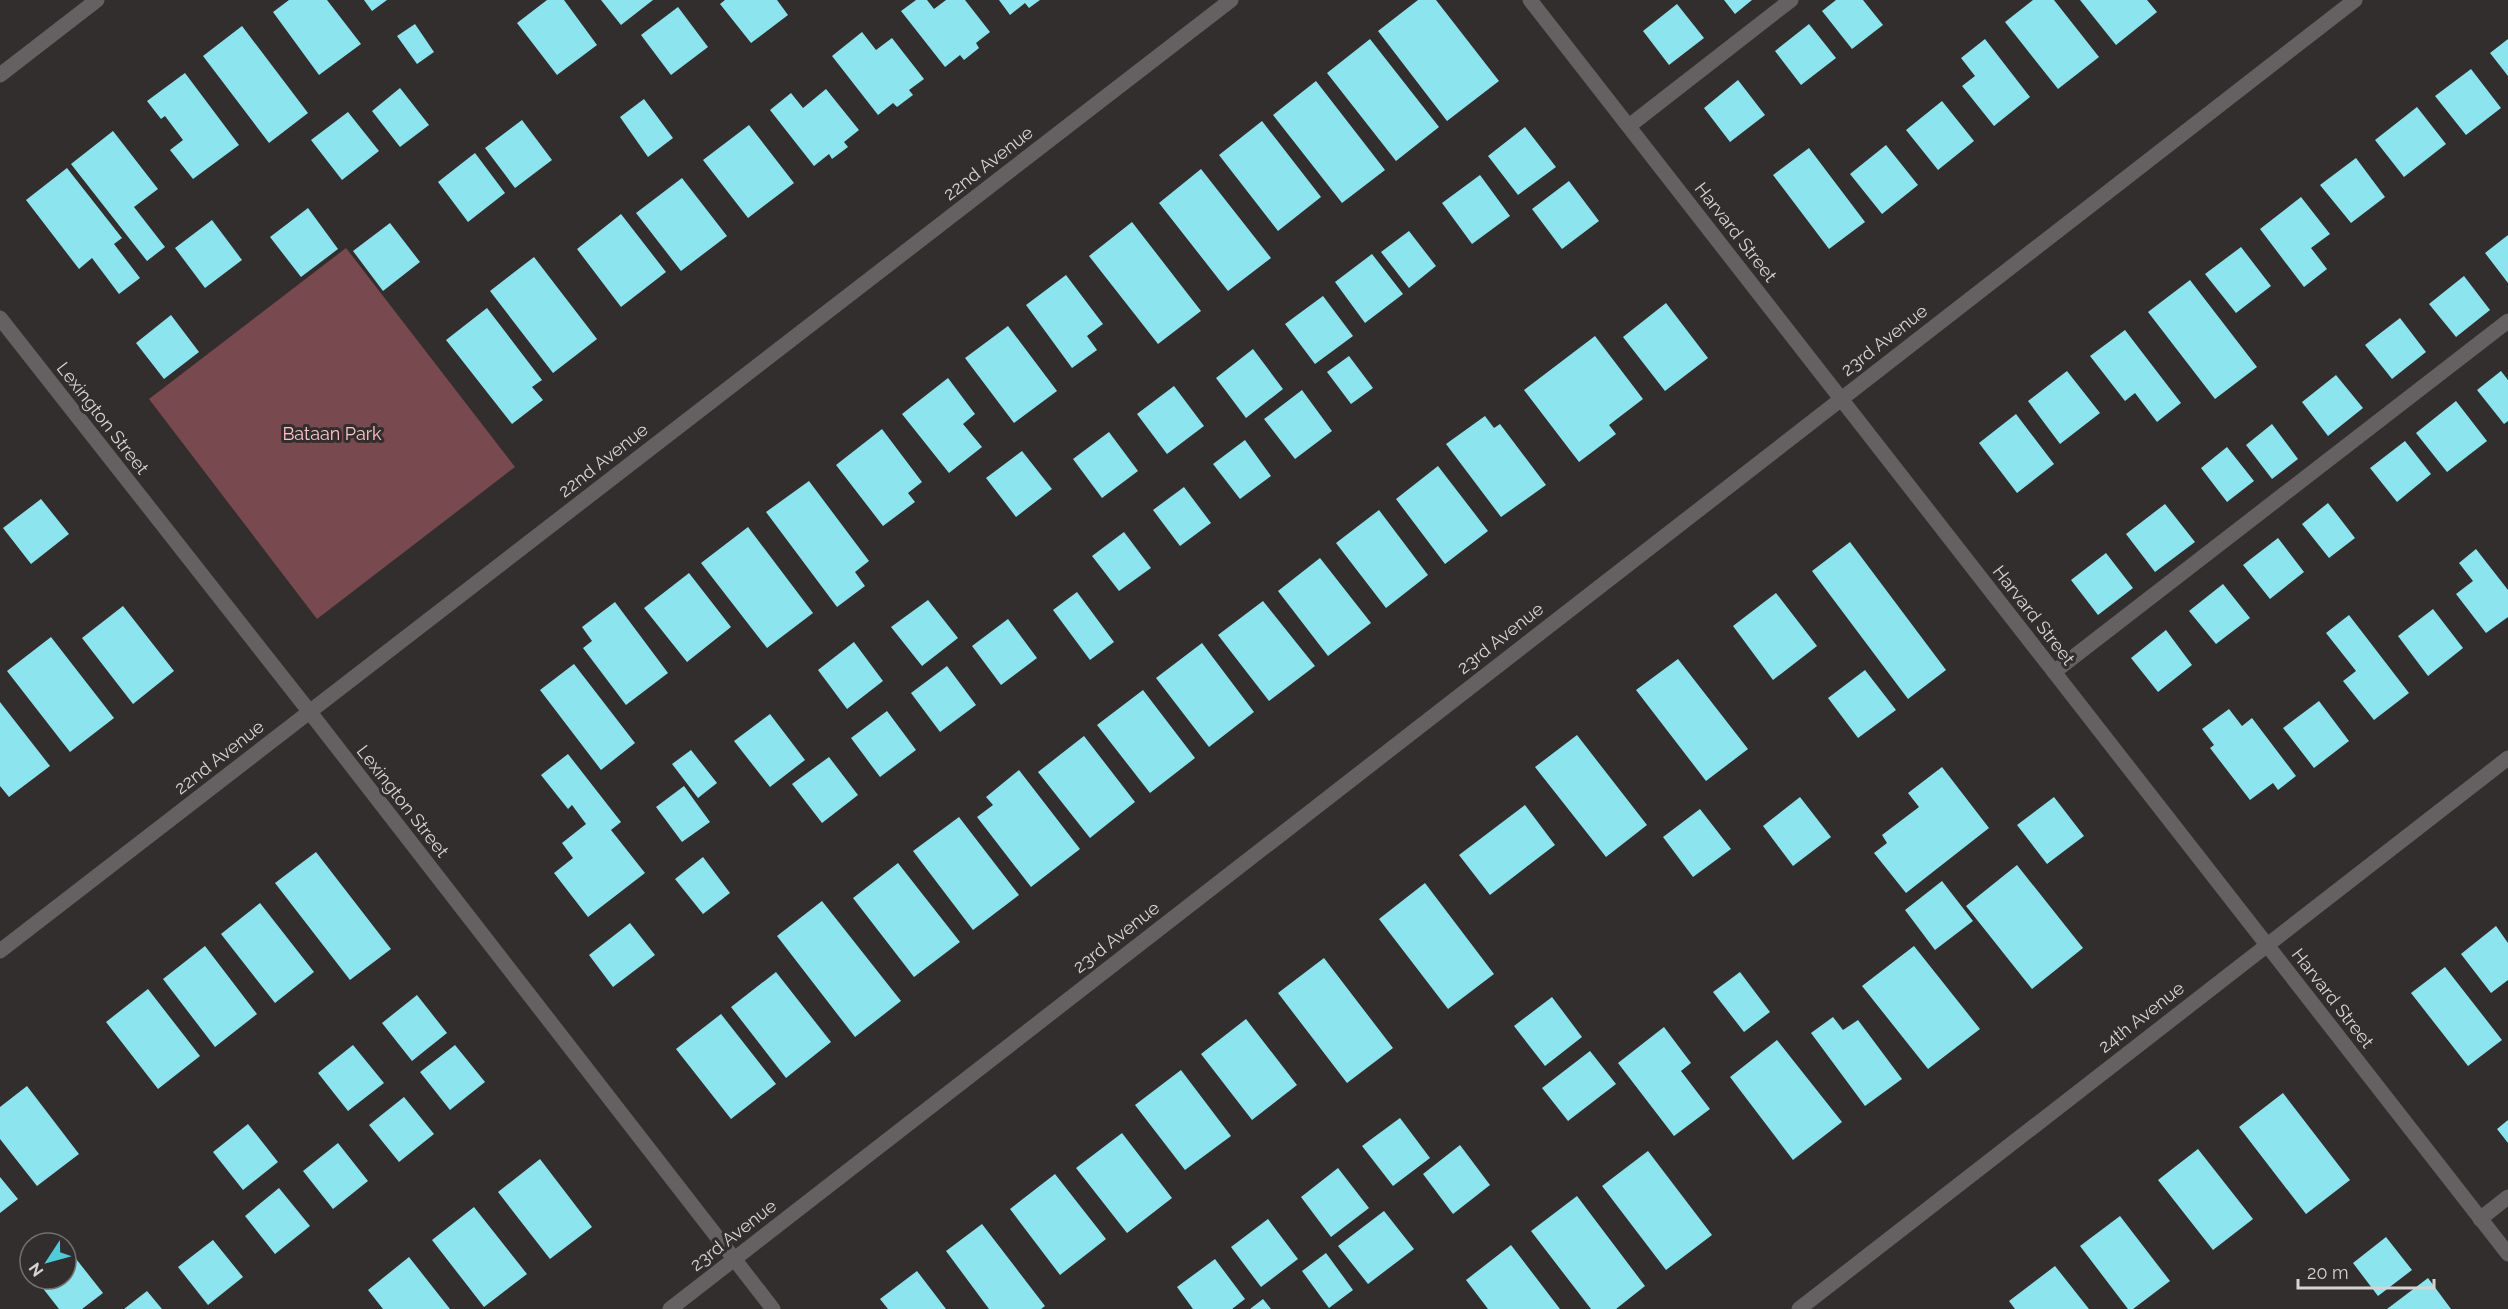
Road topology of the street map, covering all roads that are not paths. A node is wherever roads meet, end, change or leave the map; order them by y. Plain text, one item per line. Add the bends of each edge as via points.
1 (97, 0) edge
2 (1231, 0) edge
3 (1530, 0) edge
4 (1791, 0) edge
5 (2355, 0) edge
6 (0, 75) edge
7 (1629, 126) junction
8 (0, 318) edge
9 (2508, 321) edge
10 (1841, 398) junction
11 (2054, 672) junction
12 (309, 711) junction
13 (2508, 758) edge
14 (2267, 944) junction
15 (0, 951) edge
16 (2508, 1197) edge
17 (2480, 1219) junction
18 (2508, 1254) edge
19 (734, 1259) junction
20 (670, 1309) edge
21 (773, 1309) edge
22 (1799, 1309) edge

1 - 6 street
2 - 12 street, 22nd Avenue
3 - 7 street, Harvard Street
4 - 7 street
5 - 10 street, 23rd Avenue
7 - 10 street, Harvard Street
8 - 12 street, Lexington Street
9 - 11 street
10 - 11 street, Harvard Street
10 - 19 street, 23rd Avenue
11 - 14 street, Harvard Street
12 - 15 street, 22nd Avenue
12 - 19 street, Lexington Street
13 - 14 street, 24th Avenue
14 - 17 street, Harvard Street
14 - 22 street, 24th Avenue
16 - 17 street
17 - 18 street, Harvard Street
19 - 20 street, 23rd Avenue
19 - 21 street, Lexington Street

